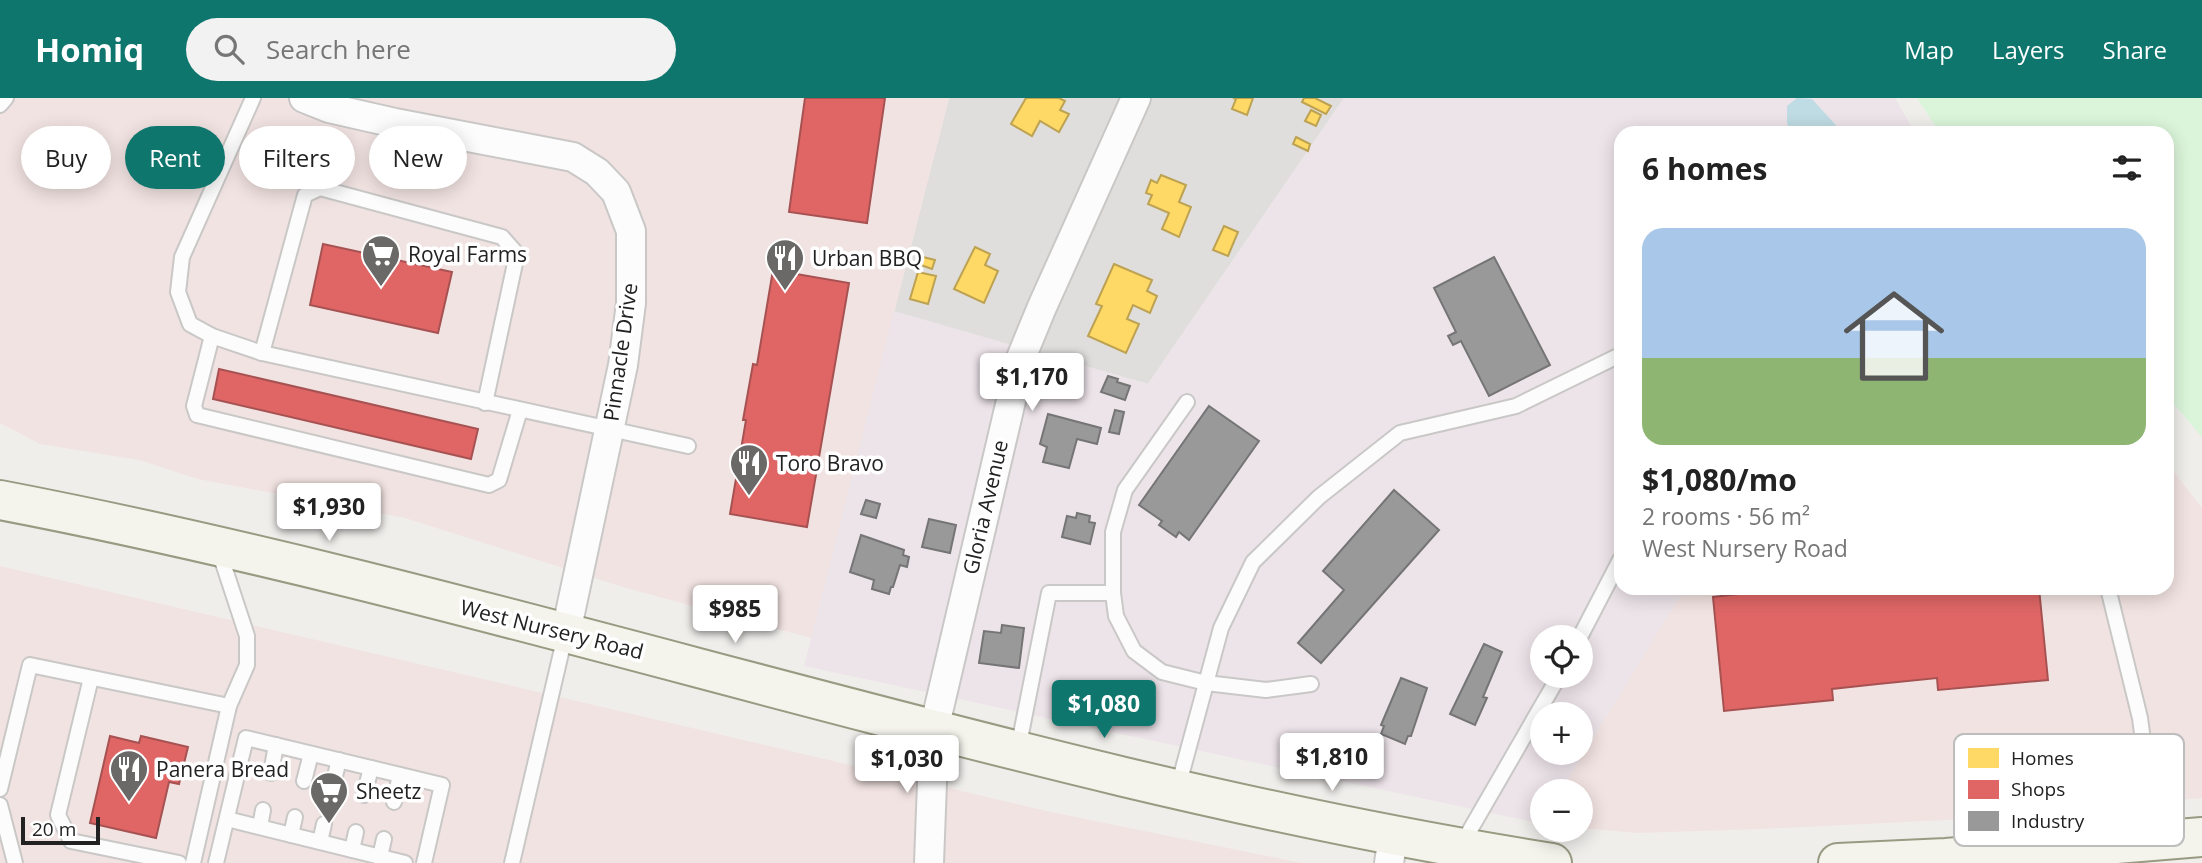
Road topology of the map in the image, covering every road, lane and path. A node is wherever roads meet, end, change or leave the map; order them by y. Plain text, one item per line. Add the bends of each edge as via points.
1 (6, 98) edge
2 (253, 98) edge
3 (304, 98) edge
4 (1136, 98) edge
5 (0, 105) edge
6 (212, 336) junction
7 (262, 353) junction
8 (1614, 358) edge
9 (1187, 402) dead end
10 (485, 403) junction
11 (520, 410) junction
12 (610, 430) junction
13 (688, 446) dead end
14 (0, 500) edge
15 (217, 546) junction
16 (1614, 572) edge
17 (1113, 593) junction
18 (2110, 595) edge
19 (1586, 625) edge
20 (566, 632) junction
21 (92, 678) junction
22 (1206, 683) junction
23 (1311, 684) dead end
24 (1551, 688) edge
25 (229, 706) junction
26 (934, 729) junction
27 (2142, 734) edge
28 (276, 746) junction
29 (1018, 750) junction
30 (311, 754) junction
31 (339, 760) junction
32 (371, 768) junction
33 (271, 773) dead end
34 (400, 775) junction
35 (304, 781) dead end
36 (332, 788) dead end
37 (1178, 788) junction
38 (0, 789) edge
39 (364, 795) dead end
40 (394, 802) dead end
41 (0, 805) edge
42 (263, 810) dead end
43 (295, 817) dead end
44 (227, 819) junction
45 (324, 824) dead end
46 (260, 827) junction
47 (356, 832) dead end
48 (291, 835) junction
49 (2202, 837) edge
50 (384, 839) dead end
51 (320, 842) junction
52 (2184, 843) edge
53 (2175, 846) edge
54 (1391, 849) edge
55 (352, 850) junction
56 (1439, 851) edge
57 (2157, 852) edge
58 (380, 857) junction
59 (15, 863) edge
60 (179, 863) edge
61 (193, 863) edge
62 (216, 863) edge
63 (405, 863) edge
64 (424, 863) edge
65 (512, 863) edge
66 (929, 863) edge
67 (1552, 863) edge
68 (1838, 863) edge

1 - 5 lane
2 - 6 lane via 182,257 177,292 190,324
3 - 12 street, Pinnacle Drive via 395,123 573,157 597,172 616,192 631,231 631,303
4 - 26 street, Gloria Avenue via 1021,358
6 - 7 lane
6 - 11 lane via 194,406 197,415 489,485 499,480
7 - 10 lane
7 - 10 lane via 305,195 320,188 502,237 517,254
8 - 22 lane via 1516,406 1401,433 1319,497 1253,562 1221,628
9 - 17 lane via 1125,490 1113,532
10 - 11 lane
11 - 12 lane
12 - 13 lane
12 - 20 street, Pinnacle Drive
14 - 15 main road, West Nursery Road
15 - 20 main road, West Nursery Road
15 - 25 lane via 247,636 247,665
16 - 19 lane
17 - 22 lane via 1116,616 1134,652 1161,672
17 - 29 lane via 1049,593
18 - 27 lane
20 - 26 main road, West Nursery Road
20 - 65 lane
21 - 25 lane
21 - 38 lane via 30,665
21 - 60 lane via 58,815 71,841
22 - 23 lane via 1266,690
22 - 37 lane
24 - 56 lane
25 - 61 lane
26 - 29 main road, West Nursery Road
26 - 66 street, Gloria Avenue
28 - 30 lane
28 - 33 lane
28 - 44 lane via 246,738
29 - 37 main road, West Nursery Road
30 - 31 lane
30 - 35 lane
31 - 32 lane
31 - 36 lane
32 - 34 lane
32 - 39 lane
34 - 40 lane
34 - 64 lane via 443,785
37 - 54 main road, West Nursery Road
41 - 59 lane
42 - 46 lane
43 - 48 lane
44 - 46 lane
44 - 62 lane
45 - 51 lane
46 - 48 lane
47 - 55 lane
48 - 51 lane
49 - 52 main road
50 - 58 lane
51 - 55 lane
53 - 57 main road
54 - 56 main road, West Nursery Road
55 - 58 lane
56 - 67 main road, West Nursery Road
57 - 68 main road
58 - 63 lane

